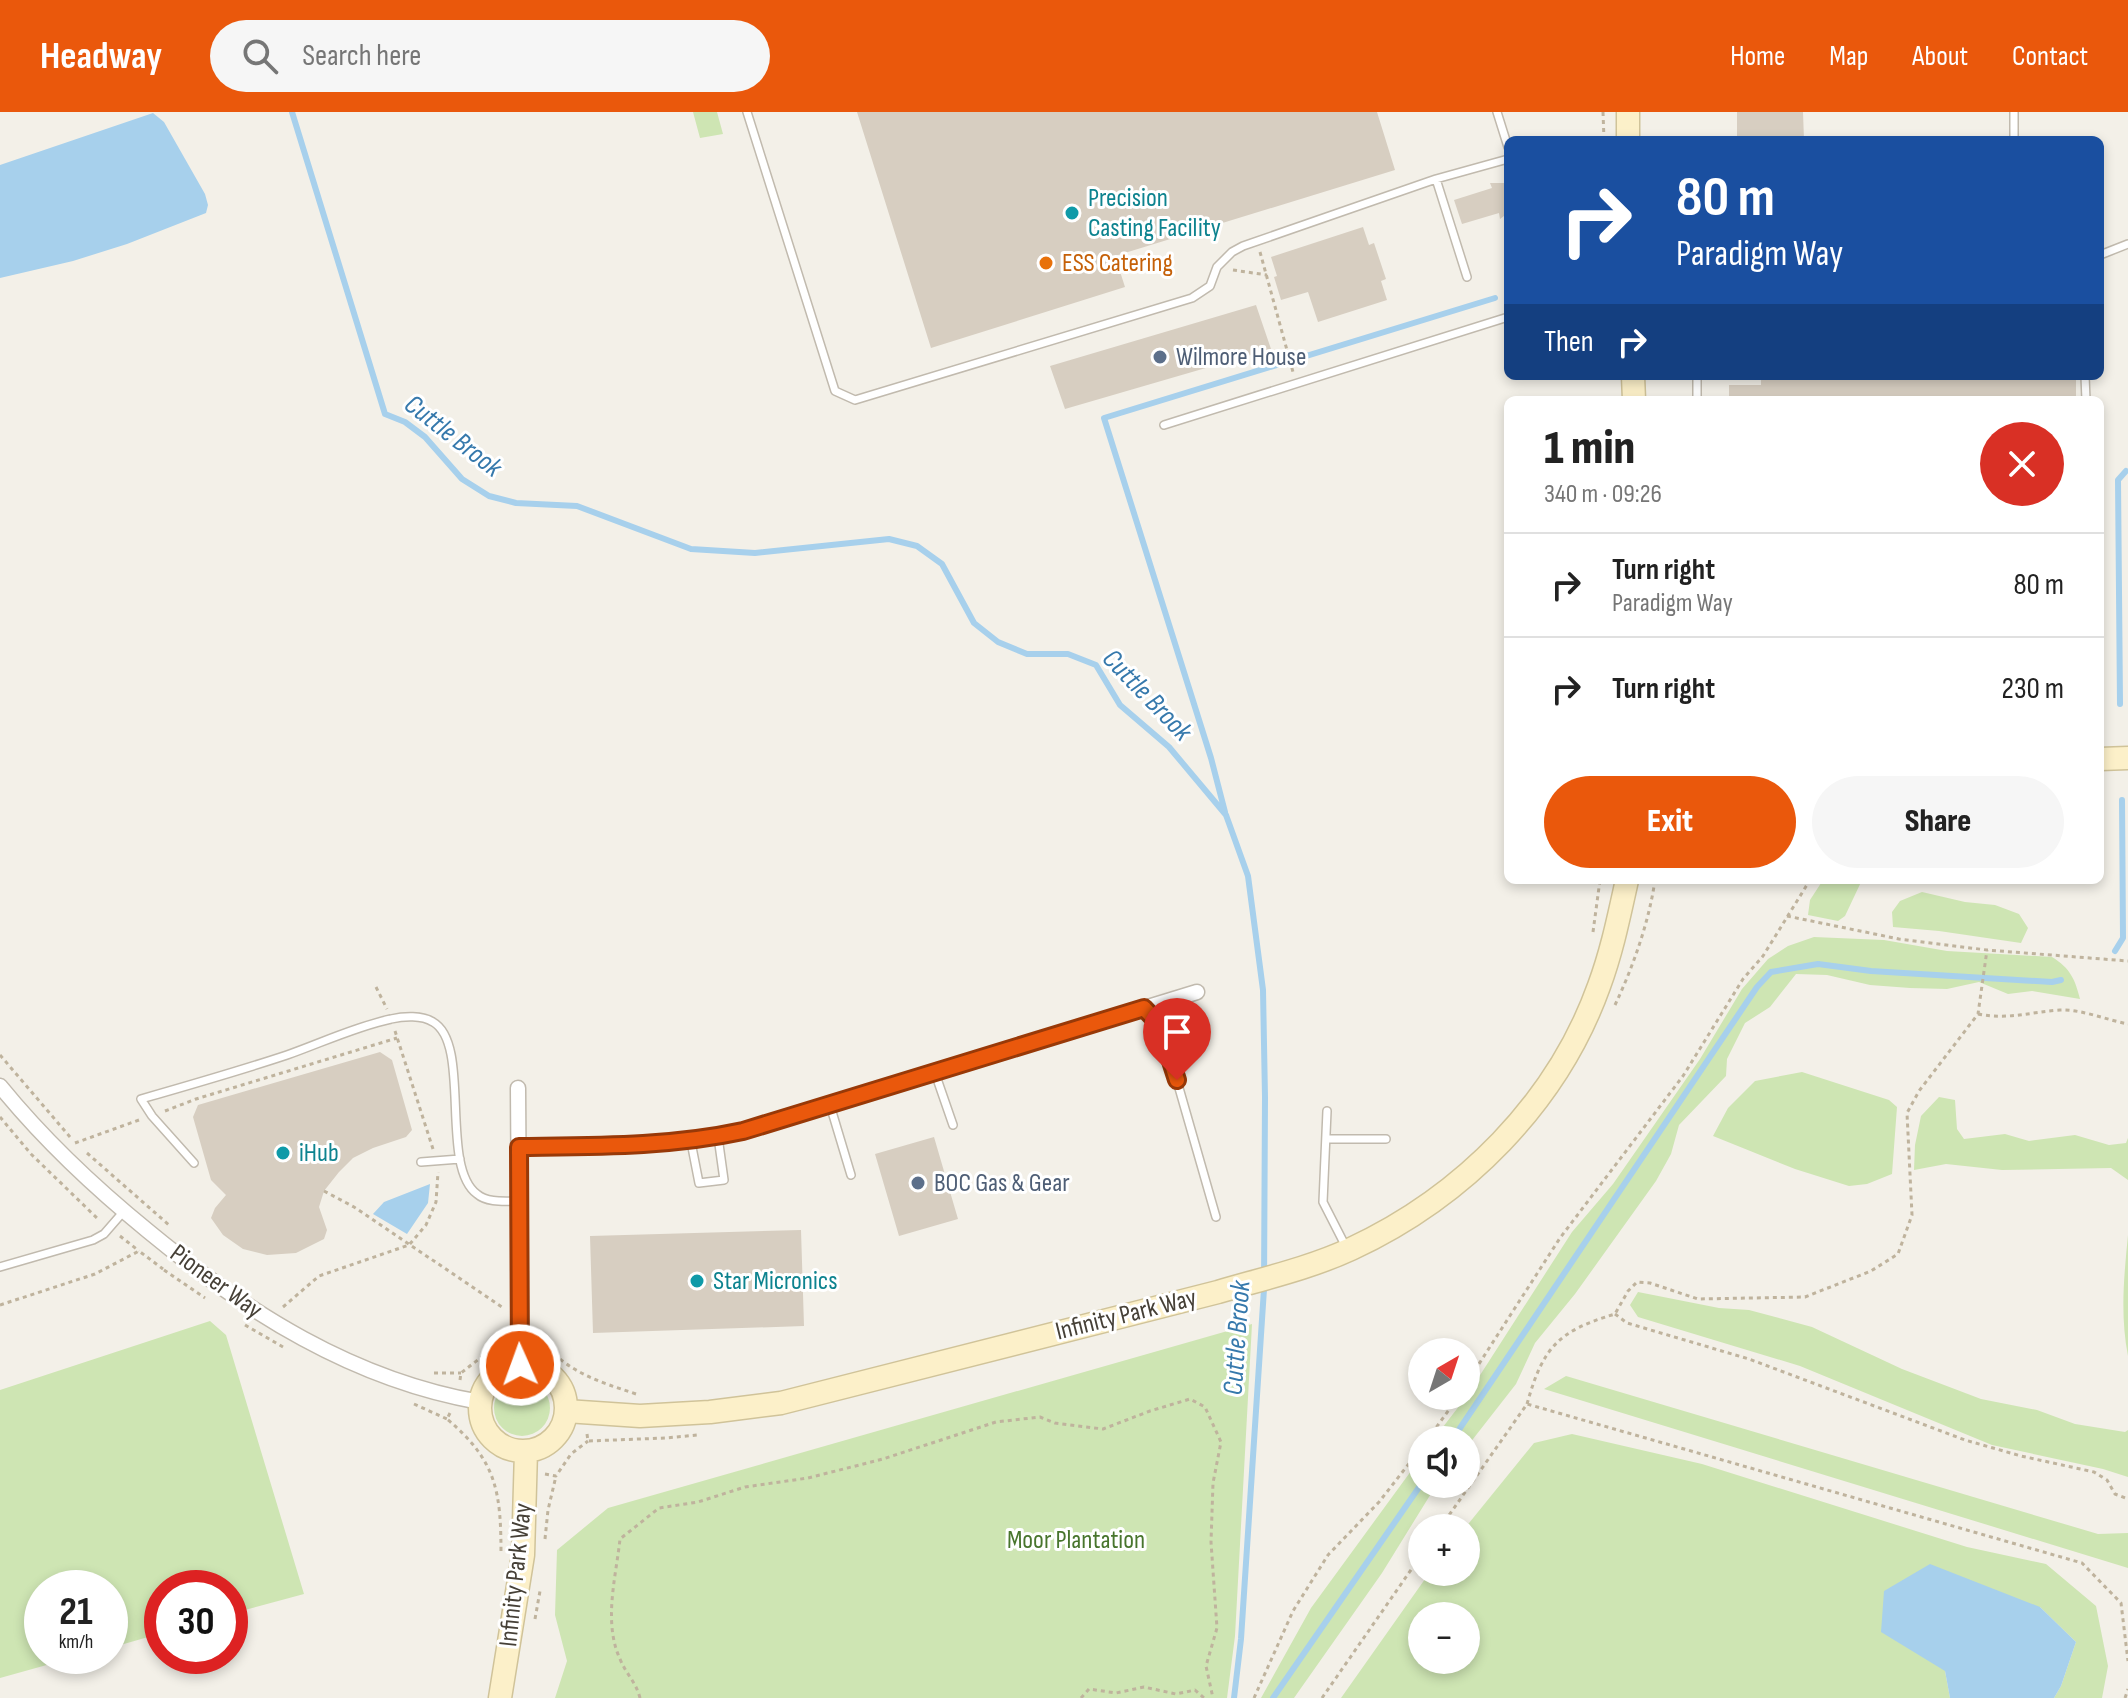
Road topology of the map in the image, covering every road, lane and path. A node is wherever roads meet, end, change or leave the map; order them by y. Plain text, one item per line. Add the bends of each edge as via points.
1 (747, 112) edge
2 (1497, 112) edge
3 (1603, 112) edge
4 (1628, 112) edge
5 (2014, 112) edge
6 (1505, 136) edge
7 (1604, 136) edge
8 (1628, 136) edge
9 (2014, 136) edge
10 (1504, 160) edge
11 (1436, 179) junction
12 (1257, 242) junction
13 (2128, 244) edge
14 (2104, 253) edge
15 (1217, 267) junction
16 (1267, 275) junction
17 (1467, 277) dead end
18 (1504, 318) edge
19 (1293, 373) dead end
20 (1164, 425) dead end
21 (2128, 758) edge
22 (2104, 759) edge
23 (1599, 884) edge
24 (1626, 884) edge
25 (1807, 884) edge
26 (1787, 916) junction
27 (1591, 940) dead end
28 (1987, 950) junction
29 (2128, 961) edge
30 (376, 987) dead end
31 (1197, 992) dead end
32 (1144, 1008) junction
33 (1978, 1014) junction
34 (392, 1018) junction
35 (2128, 1024) edge
36 (397, 1038) junction
37 (0, 1055) edge
38 (935, 1073) junction
39 (0, 1086) edge
40 (518, 1088) dead end
41 (830, 1105) junction
42 (1327, 1111) dead end
43 (152, 1116) junction
44 (0, 1117) edge
45 (953, 1125) dead end
46 (718, 1137) junction
47 (1327, 1139) junction
48 (1386, 1139) dead end
49 (691, 1142) junction
50 (75, 1143) junction
51 (519, 1147) junction
52 (460, 1159) junction
53 (437, 1161) junction
54 (421, 1162) dead end
55 (194, 1163) dead end
56 (851, 1175) dead end
57 (324, 1191) dead end
58 (518, 1201) junction
59 (124, 1211) junction
60 (1216, 1217) dead end
61 (109, 1228) junction
62 (176, 1231) dead end
63 (409, 1245) junction
64 (139, 1251) junction
65 (1348, 1251) junction
66 (177, 1255) junction
67 (0, 1267) edge
68 (0, 1305) edge
69 (281, 1309) dead end
70 (1615, 1314) junction
71 (519, 1318) junction
72 (1480, 1362) edge
73 (520, 1365) junction
74 (480, 1402) junction
75 (1527, 1404) junction
76 (566, 1411) junction
77 (526, 1451) junction
78 (1408, 1465) edge
79 (2128, 1499) edge
80 (1450, 1514) edge
81 (1408, 1574) edge
82 (2128, 1661) edge
83 (2128, 1689) edge
84 (500, 1698) edge
85 (640, 1698) edge
86 (1081, 1698) edge
87 (1204, 1698) edge
88 (1213, 1698) edge
89 (1254, 1698) edge
90 (1322, 1698) edge
91 (2125, 1698) edge

1 - 15 lane via 835,391 855,400 1192,298 1210,286
2 - 6 lane
3 - 7 path
4 - 8 street
5 - 9 lane
10 - 11 lane
11 - 12 lane
11 - 17 lane
12 - 15 lane via 1232,252
12 - 16 path
13 - 14 lane
15 - 16 path
16 - 19 path
18 - 20 lane
21 - 22 street
23 - 27 path
24 - 65 street, Infinity Park Way via 1599,988 1549,1084 1477,1166 1424,1209
25 - 26 path
26 - 28 path
26 - 72 path via 1683,1076 1560,1238
28 - 29 path
28 - 33 path
30 - 34 path
31 - 32 street
32 - 38 street
32 - 60 lane via 1159,1024
33 - 35 path via 1996,1018 2062,1009
33 - 70 path via 1907,1113 1912,1215 1898,1254 1871,1271 1805,1297 1698,1299 1637,1282
34 - 36 path
34 - 43 lane via 141,1099
34 - 52 lane via 419,1017 445,1033
36 - 43 path
36 - 53 path
37 - 50 path
38 - 41 street
38 - 45 lane
39 - 59 street, Pioneer Way via 71,1165
40 - 51 street
41 - 46 street
41 - 56 lane
42 - 47 lane
43 - 50 path
43 - 55 lane
44 - 61 path
46 - 49 street
46 - 49 lane via 724,1180 699,1183
47 - 48 lane
47 - 65 lane via 1323,1202
49 - 51 street
50 - 62 path
51 - 58 street
52 - 53 lane
52 - 58 lane via 467,1184 478,1196
53 - 54 lane
53 - 63 path via 436,1202
57 - 63 path
58 - 71 street
59 - 61 lane
59 - 66 street, Pioneer Way
61 - 64 path
61 - 67 lane via 93,1240
63 - 69 path via 319,1276
63 - 71 path
64 - 66 path via 164,1270
64 - 68 path via 95,1274
65 - 76 street, Infinity Park Way via 1218,1292 781,1403 640,1416
66 - 74 street, Pioneer Way via 274,1323 327,1352 389,1378
70 - 75 path via 1571,1329 1549,1351
70 - 79 path via 1627,1323 1749,1359 1965,1440 2094,1472 2115,1494
71 - 73 street
73 - 74 street via 494,1376
73 - 76 street via 548,1373 558,1383
74 - 77 street via 480,1417 497,1443
75 - 80 path
75 - 82 path via 2082,1563 2121,1603
76 - 77 street via 554,1439
77 - 84 street, Infinity Park Way via 523,1555
78 - 89 path via 1328,1555 1293,1611
81 - 90 path
83 - 91 path
85 - 88 path via 637,1683 619,1658 610,1606 620,1539 659,1508 883,1459 996,1422 1040,1417 1103,1429 1190,1399 1205,1407 1221,1442 1211,1542 1217,1628 1206,1666
86 - 87 path via 1089,1689 1116,1693 1144,1687 1176,1694 1195,1690

